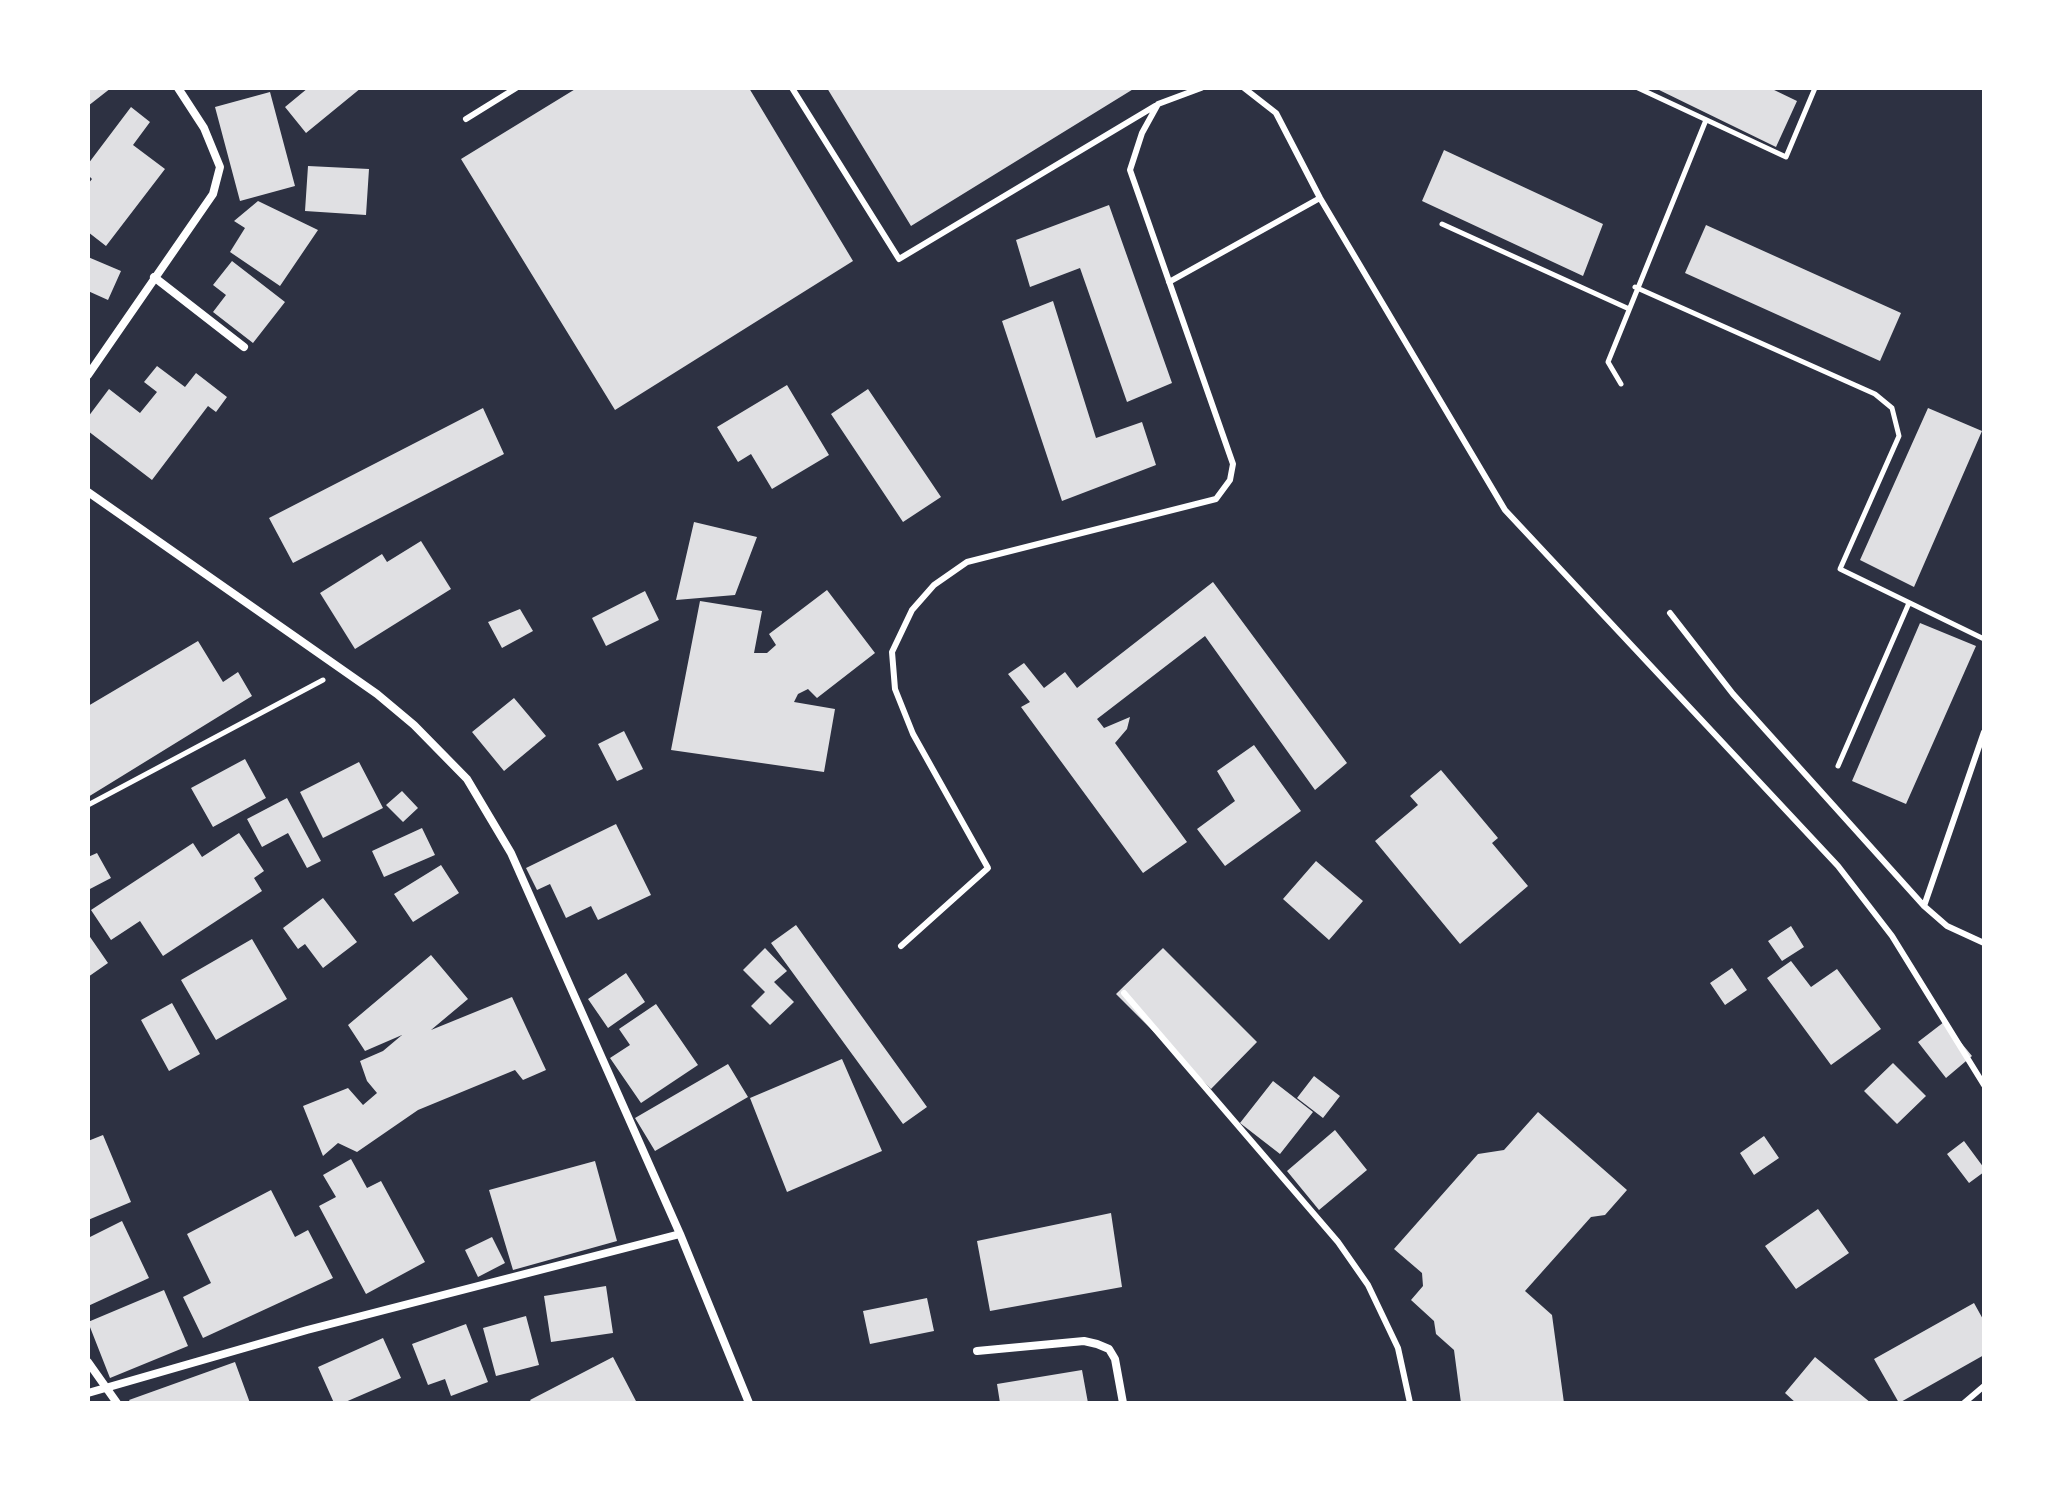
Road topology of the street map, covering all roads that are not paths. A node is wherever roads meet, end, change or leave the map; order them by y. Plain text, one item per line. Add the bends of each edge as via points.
1 (178, 88) edge
2 (516, 88) edge
3 (792, 88) edge
4 (1201, 88) edge
5 (1244, 88) edge
6 (1253, 88) edge
7 (1258, 96) junction
8 (1158, 104) junction
9 (466, 119) dead end
10 (1320, 198) junction
11 (154, 277) junction
12 (1169, 282) junction
13 (244, 347) dead end
14 (88, 375) edge
15 (88, 492) edge
16 (1670, 613) dead end
17 (1984, 732) edge
18 (1924, 906) junction
19 (1984, 943) edge
20 (901, 946) dead end
21 (1124, 993) dead end
22 (1984, 1085) edge
23 (680, 1234) junction
24 (977, 1351) dead end
25 (88, 1362) edge
26 (106, 1386) junction
27 (1984, 1386) edge
28 (88, 1393) edge
29 (117, 1403) edge
30 (749, 1403) edge
31 (1123, 1403) edge
32 (1410, 1403) edge
33 (1964, 1403) edge

1 - 11 street via 204,128 220,167 213,194
2 - 9 lane
3 - 8 lane via 899,259
4 - 8 lane
5 - 7 lane
6 - 7 lane
7 - 10 lane via 1276,113
8 - 12 lane via 1130,170
10 - 12 lane
10 - 22 lane via 1505,510 1838,866 1892,936
11 - 13 street
11 - 14 street
12 - 20 lane via 1233,464 1230,480 1216,499 967,562 934,585 912,610 892,652 895,689 913,734 988,868
15 - 23 street via 342,670 414,725 467,779 511,853
16 - 18 lane via 1733,694
17 - 18 lane
18 - 19 lane via 1947,926
21 - 32 lane via 1338,1242 1368,1285 1398,1348
23 - 26 street
23 - 30 street
24 - 31 street via 1097,1344 1115,1359
25 - 26 street
26 - 28 street
26 - 29 street
27 - 33 lane

